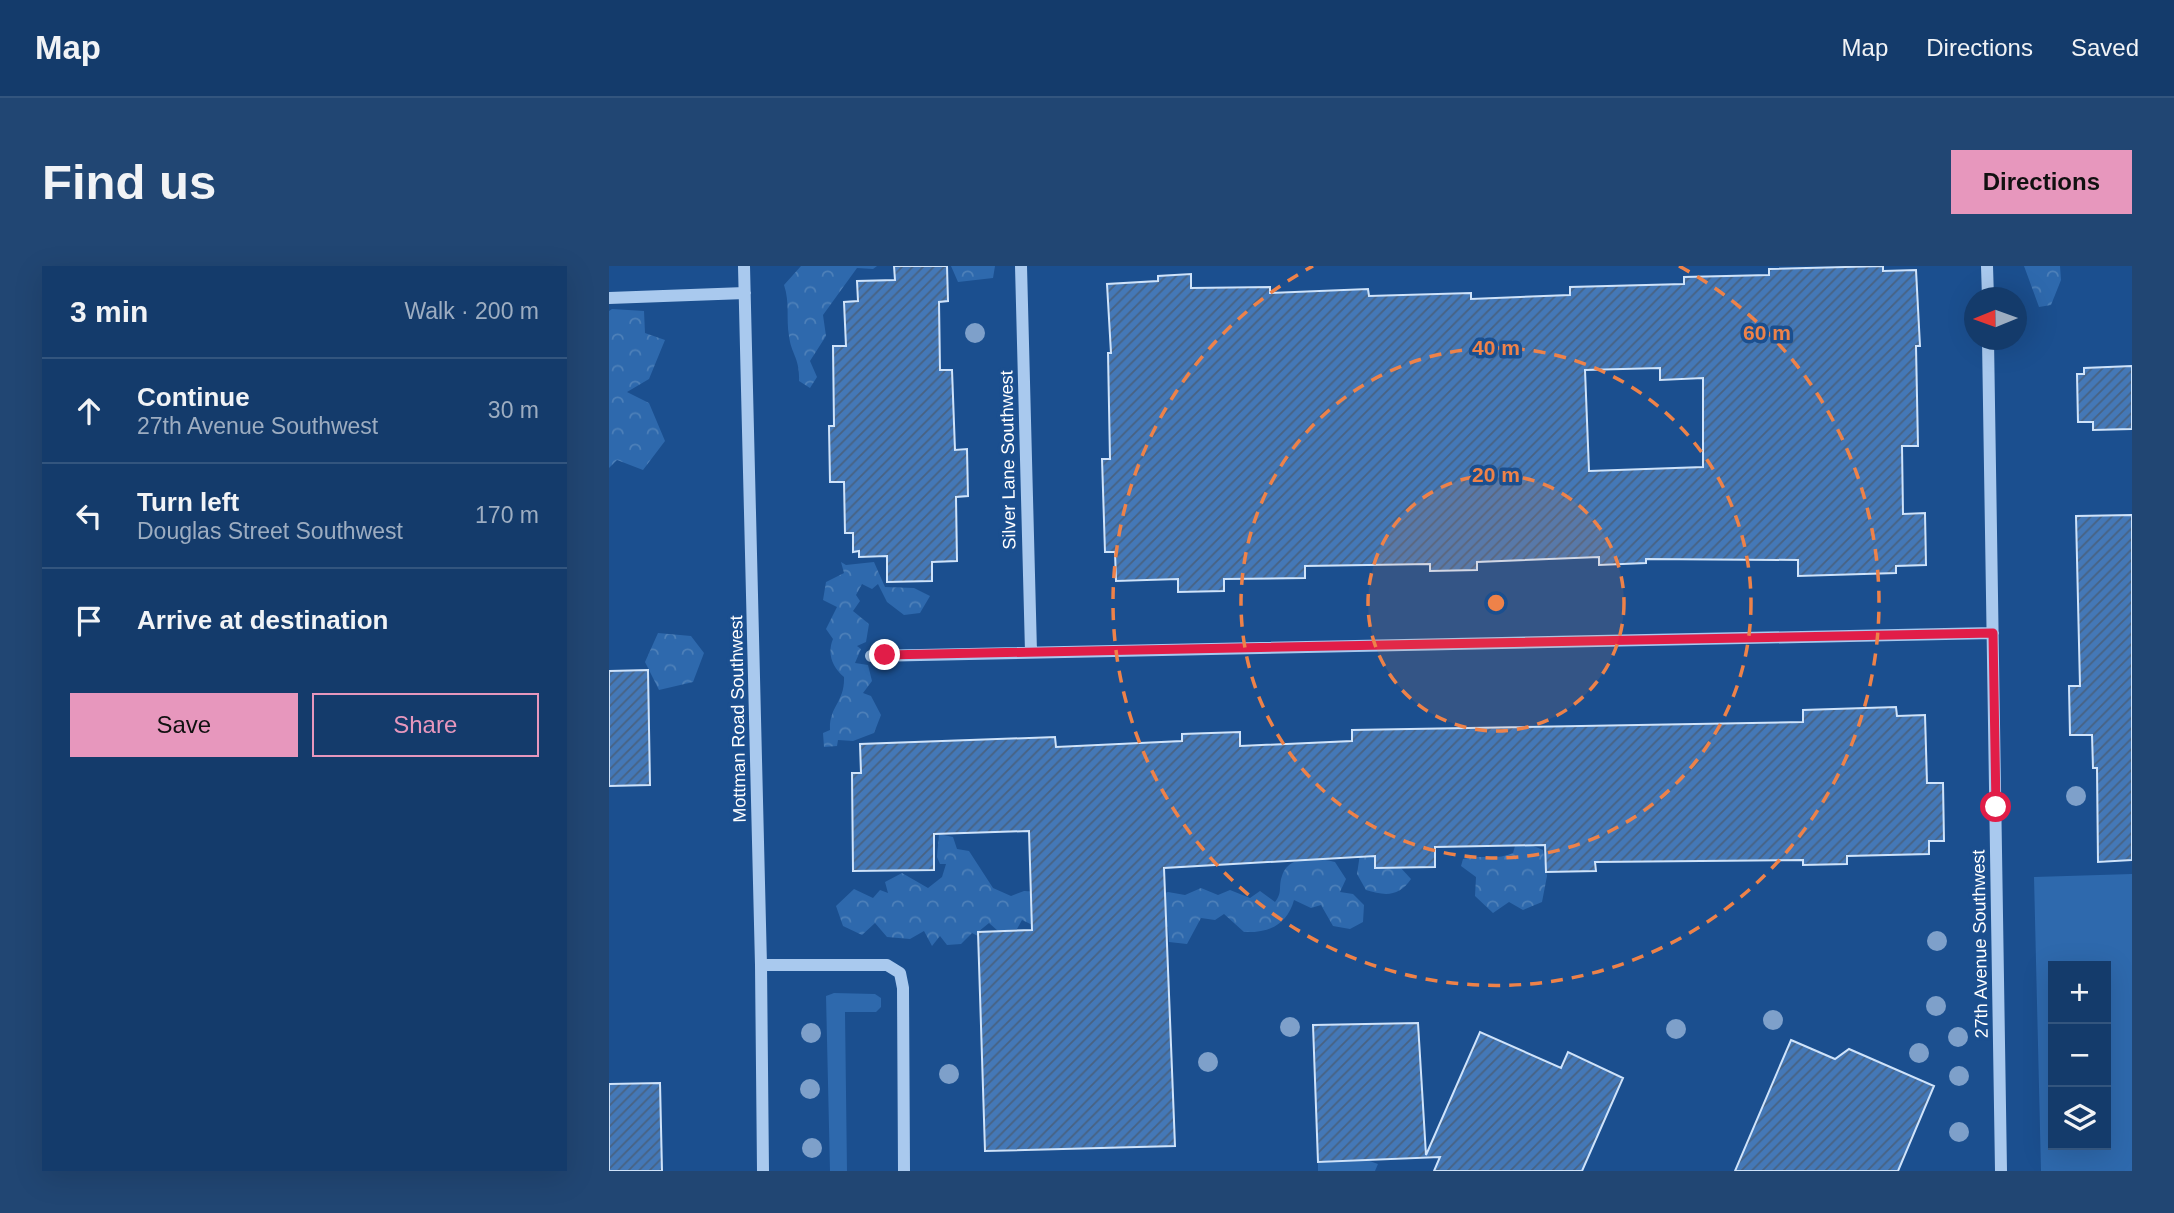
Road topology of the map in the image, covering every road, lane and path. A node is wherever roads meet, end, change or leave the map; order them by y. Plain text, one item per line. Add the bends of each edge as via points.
1 (744, 266) edge
2 (1021, 266) edge
3 (1987, 266) edge
4 (1988, 287) edge
5 (745, 293) junction
6 (609, 298) edge
7 (1989, 350) edge
8 (1993, 633) junction
9 (1031, 652) junction
10 (871, 656) dead end
11 (761, 965) junction
12 (763, 1171) edge
13 (904, 1171) edge
14 (2001, 1171) edge

1 - 5 street, Mottman Road Southwest
2 - 9 street, Silver Lane Southwest
3 - 4 street
5 - 6 street
5 - 11 street, Mottman Road Southwest
7 - 8 street, 27th Avenue Southwest
8 - 9 street
8 - 14 street, 27th Avenue Southwest
9 - 10 street
11 - 12 street, Mottman Road Southwest
11 - 13 street via 887,965 900,973

